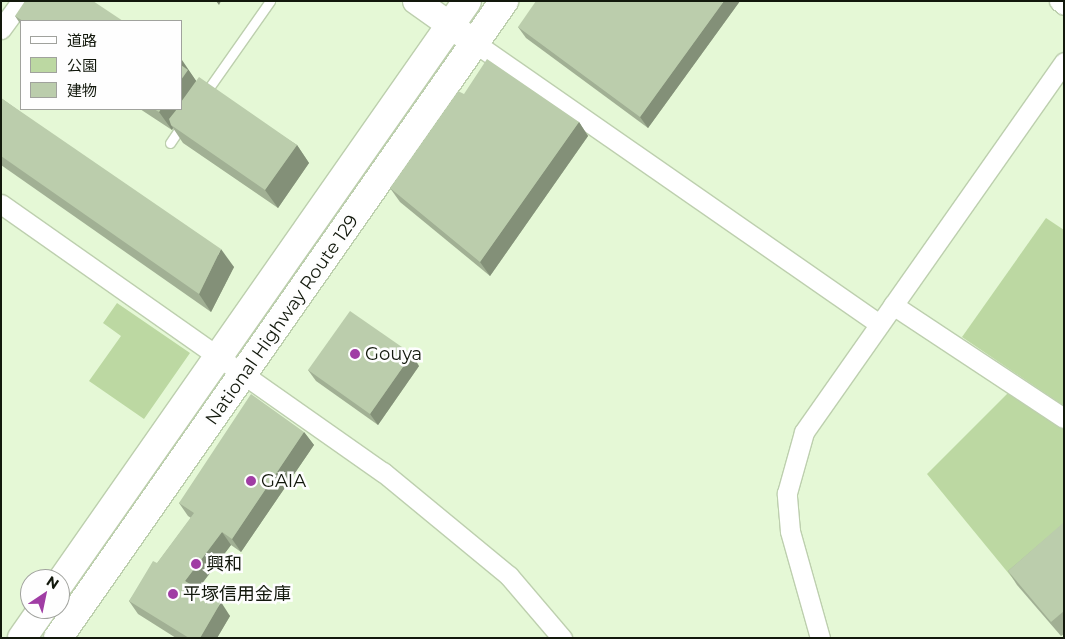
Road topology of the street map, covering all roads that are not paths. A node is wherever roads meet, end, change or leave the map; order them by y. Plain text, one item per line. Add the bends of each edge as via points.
1 (21, 1) edge
2 (270, 1) edge
3 (416, 1) edge
4 (467, 1) edge
5 (504, 1) edge
6 (1059, 1) edge
7 (1064, 5) edge
8 (450, 25) junction
9 (1, 29) edge
10 (475, 43) junction
11 (1064, 62) edge
12 (170, 143) edge
13 (1, 204) edge
14 (893, 305) junction
15 (879, 324) junction
16 (218, 358) junction
17 (245, 376) junction
18 (1064, 418) edge
19 (70, 569) edge
20 (35, 619) edge
21 (22, 638) edge
22 (58, 638) edge
23 (562, 638) edge
24 (820, 638) edge

1 - 9 street
2 - 12 lane
3 - 8 street
4 - 8 highway, National Highway Route 129
5 - 10 highway, National Highway Route 129
6 - 7 street
8 - 10 street
8 - 16 highway, National Highway Route 129
10 - 15 street
10 - 17 highway, National Highway Route 129
11 - 14 street
13 - 16 street
14 - 15 street
14 - 18 street
15 - 24 street via 804,432 787,493 790,531
16 - 17 street
16 - 19 highway, National Highway Route 129
17 - 22 highway, National Highway Route 129
17 - 23 street via 383,472 465,538 509,576
20 - 21 highway

